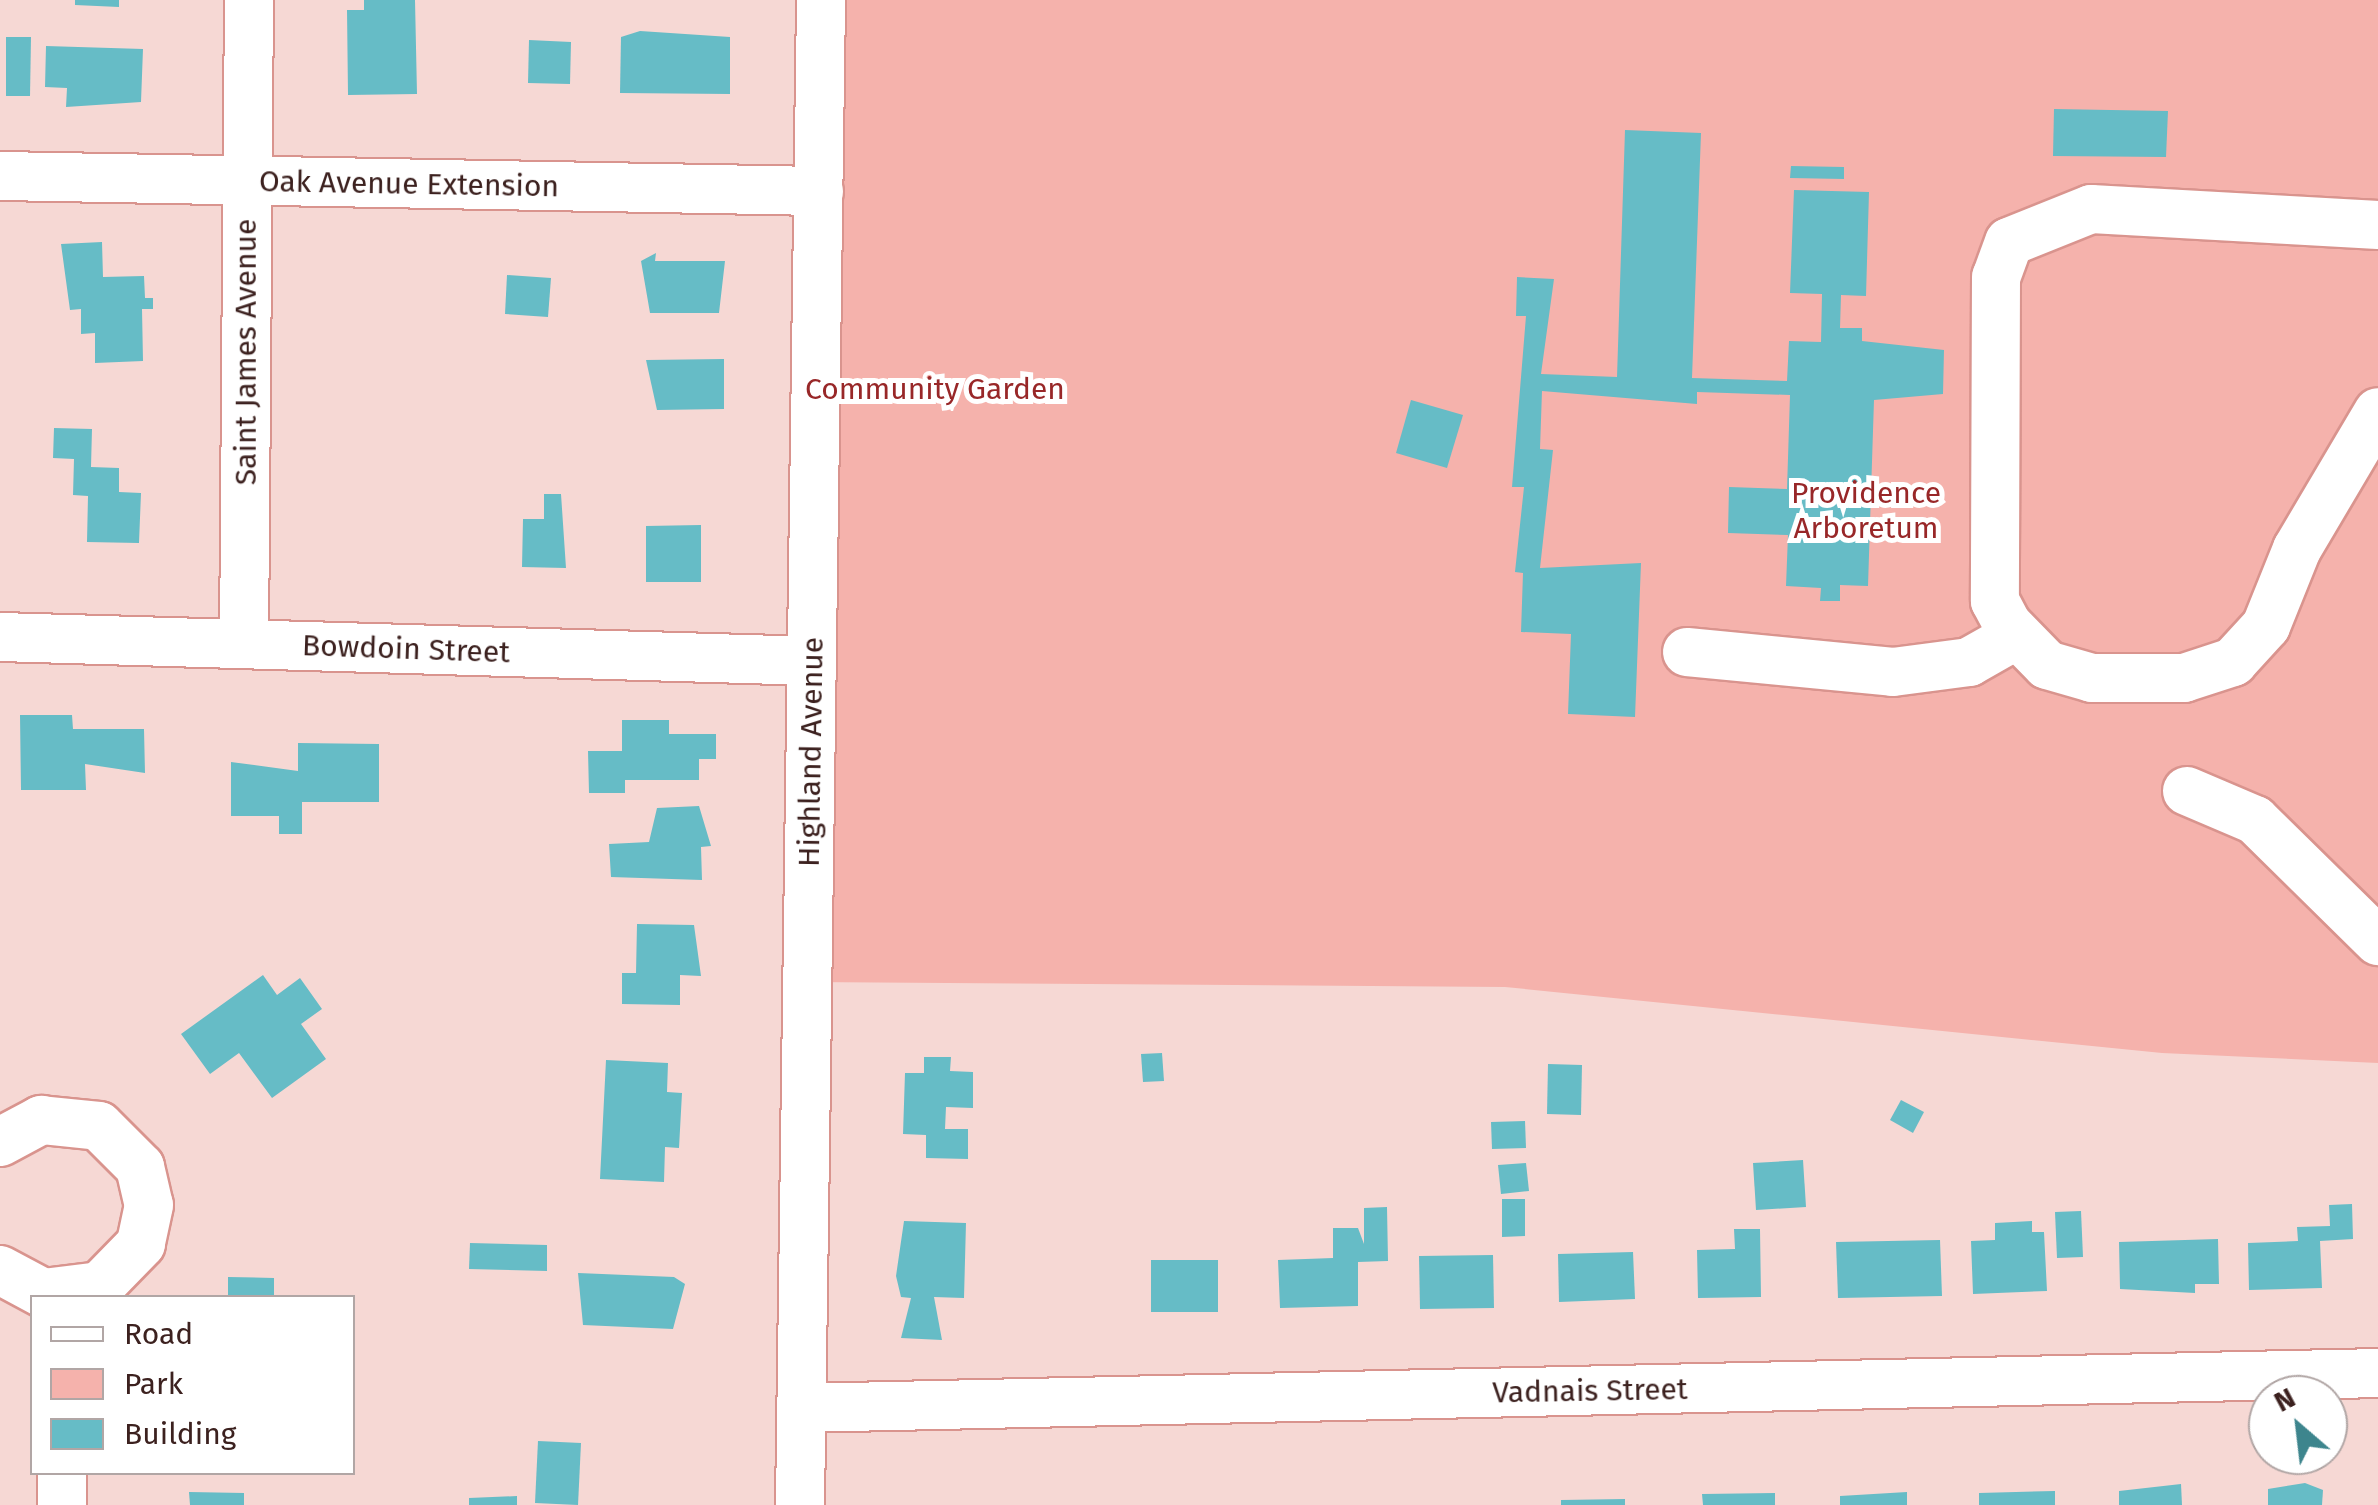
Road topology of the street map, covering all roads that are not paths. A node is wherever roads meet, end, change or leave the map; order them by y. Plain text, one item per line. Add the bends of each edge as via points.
1 (249, 0) edge
2 (821, 0) edge
3 (0, 176) edge
4 (247, 181) junction
5 (818, 191) junction
6 (2378, 225) edge
7 (2378, 412) edge
8 (0, 636) edge
9 (2015, 636) junction
10 (244, 644) junction
11 (1688, 652) dead end
12 (812, 661) junction
13 (2187, 791) dead end
14 (2378, 942) edge
15 (0, 1142) edge
16 (0, 1270) edge
17 (59, 1295) edge
18 (65, 1295) edge
19 (2378, 1374) edge
20 (802, 1408) junction
21 (62, 1475) edge
22 (62, 1505) edge
23 (800, 1505) edge

1 - 4 street, Saint James Avenue
2 - 5 street, Highland Avenue
3 - 4 street, Oak Avenue Extension
4 - 5 street, Oak Avenue Extension
4 - 10 street, Saint James Avenue
5 - 12 street, Highland Avenue
6 - 9 street via 2092,209 2009,242 1996,277 1996,601
7 - 9 street via 2297,549 2266,626 2234,662 2184,678 2092,678 2047,665
8 - 10 street, Bowdoin Street
9 - 11 street via 1969,662 1893,672
10 - 12 street, Bowdoin Street
12 - 20 street, Highland Avenue
13 - 14 street via 2255,820
15 - 18 street via 41,1120 80,1120 115,1137 140,1167 149,1206 140,1244 100,1286
16 - 17 street
19 - 20 street, Vadnais Street
20 - 23 street, Highland Avenue
21 - 22 street

